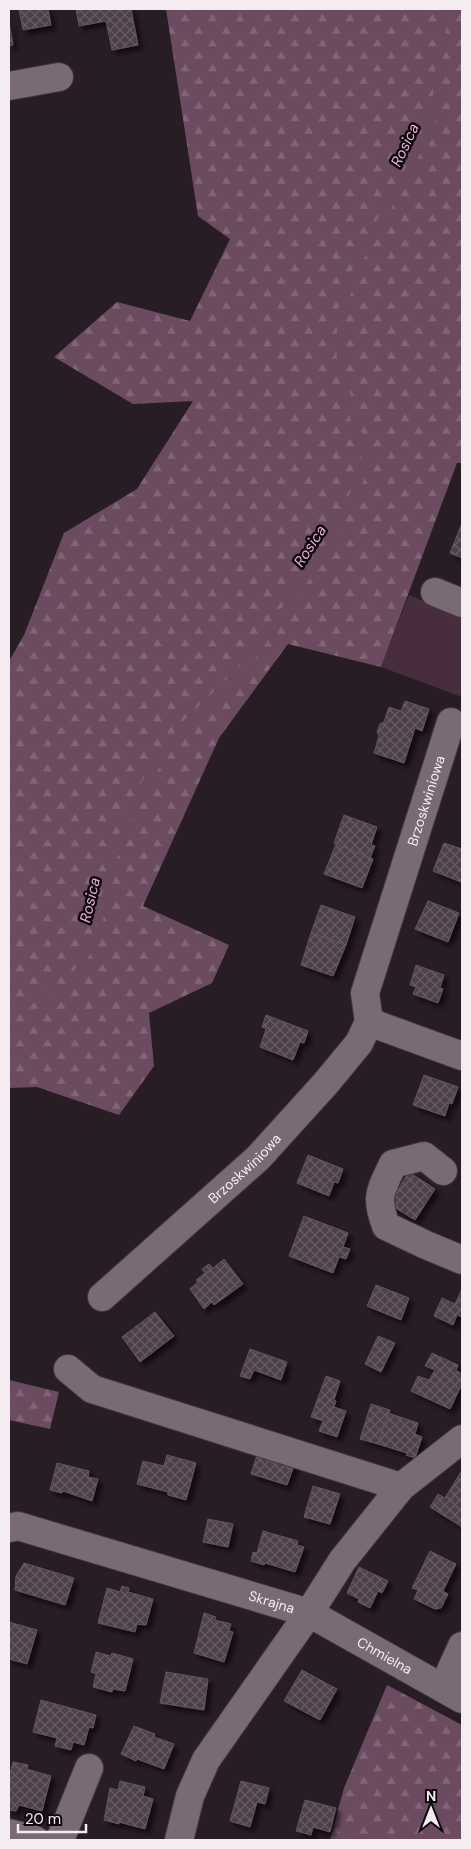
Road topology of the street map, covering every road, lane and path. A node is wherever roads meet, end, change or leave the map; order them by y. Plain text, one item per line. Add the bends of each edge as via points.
1 (59, 77) dead end
2 (9, 86) edge
3 (435, 592) dead end
4 (462, 603) edge
5 (450, 722) dead end
6 (369, 1022) junction
7 (462, 1056) edge
8 (443, 1171) dead end
9 (462, 1260) edge
10 (102, 1297) dead end
11 (68, 1369) dead end
12 (462, 1439) edge
13 (401, 1487) junction
14 (9, 1528) edge
15 (309, 1613) junction
16 (462, 1646) edge
17 (452, 1693) edge
18 (89, 1768) dead end
19 (9, 1833) edge
20 (35, 1840) edge
21 (60, 1840) edge
22 (179, 1840) edge

1 - 2 street
3 - 4 street
5 - 6 street, Brzoskwiniowa via 366,993
6 - 7 street
6 - 10 street, Brzoskwiniowa via 359,1043 258,1158
8 - 9 street via 424,1156 393,1164 380,1190 379,1207 386,1226
11 - 13 street via 92,1389
12 - 13 street, Skrajna
13 - 15 street, Skrajna via 342,1561
14 - 15 street, Skrajna via 18,1526
15 - 17 street, Chmielna
15 - 22 street via 206,1760 190,1796
16 - 17 street
18 - 21 street
19 - 20 street

